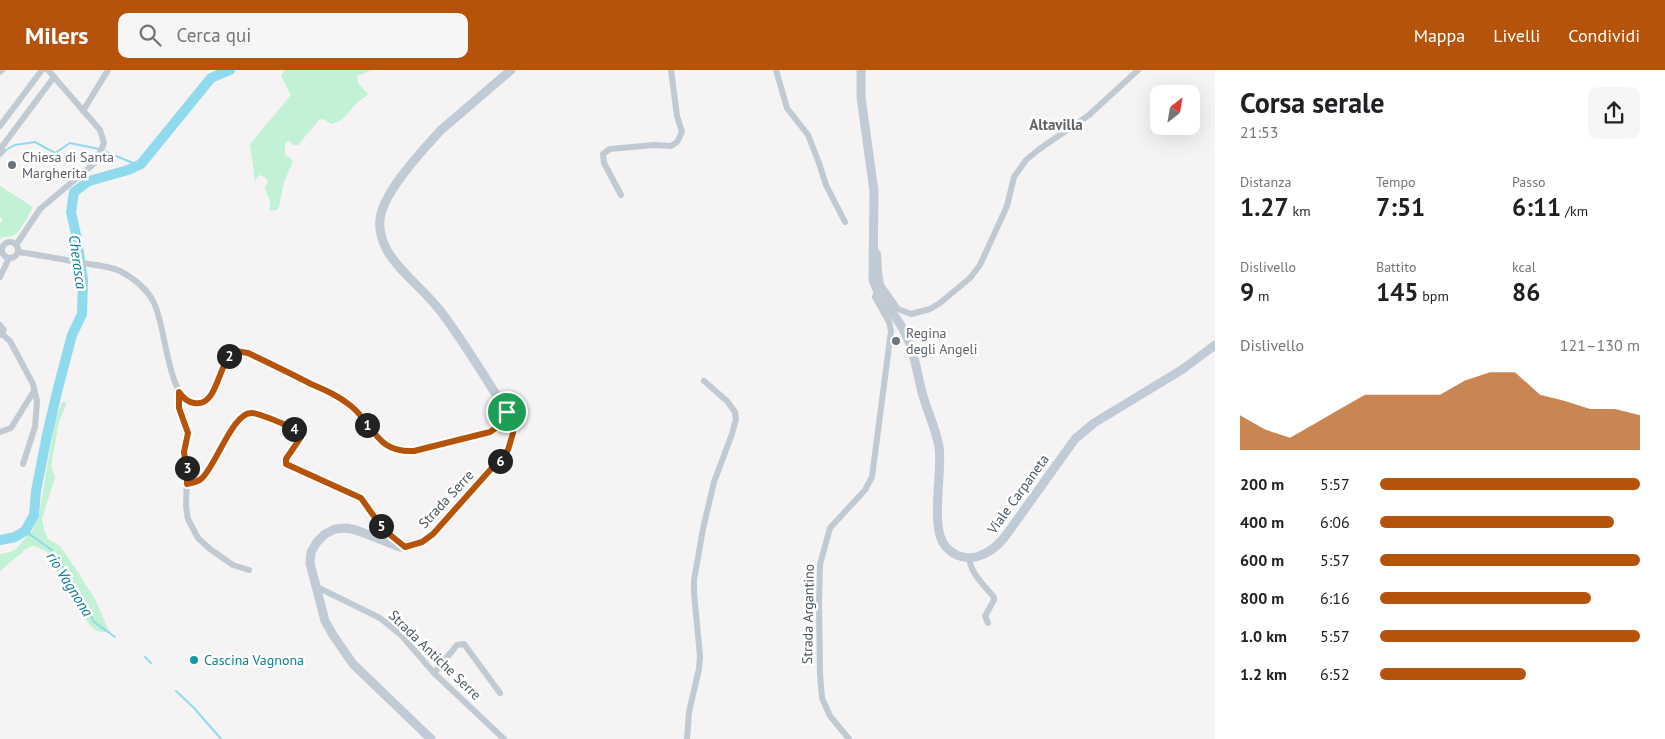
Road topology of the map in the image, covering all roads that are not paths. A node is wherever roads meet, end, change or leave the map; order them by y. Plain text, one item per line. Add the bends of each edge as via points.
1 (42, 70) edge
2 (108, 70) edge
3 (511, 70) edge
4 (671, 70) edge
5 (776, 70) edge
6 (861, 70) edge
7 (1138, 70) edge
8 (53, 73) edge
9 (83, 111) junction
10 (0, 126) edge
11 (1, 153) edge
12 (621, 195) dead end
13 (845, 222) dead end
14 (16, 245) junction
15 (872, 248) junction
16 (1, 249) edge
17 (18, 252) junction
18 (9, 258) junction
19 (0, 277) edge
20 (877, 292) junction
21 (0, 325) edge
22 (1, 334) edge
23 (1215, 345) edge
24 (704, 381) dead end
25 (34, 391) junction
26 (179, 392) junction
27 (507, 412) junction
28 (0, 432) edge
29 (23, 464) dead end
30 (187, 484) junction
31 (405, 547) junction
32 (970, 557) junction
33 (249, 570) dead end
34 (315, 586) junction
35 (988, 622) dead end
36 (434, 673) junction
37 (500, 693) dead end
38 (431, 739) edge
39 (504, 739) edge
40 (687, 739) edge
41 (849, 739) edge

1 - 10 street
2 - 9 street
3 - 27 main road, Strada Serre via 431,141 388,197 380,225 388,252 442,313
4 - 12 street via 681,136 671,146 610,149 603,154 604,163
5 - 13 street via 787,108 808,135 829,192
6 - 15 main road via 861,98 874,191
7 - 15 street via 1089,115 1026,160 1014,176 1008,206 980,265 970,278 935,306 911,314 898,309 881,286 878,254
8 - 9 street
8 - 11 street
9 - 14 street via 100,130 104,139 102,150 92,167 40,208
14 - 16 street via 7,243
14 - 17 street
15 - 20 main road via 873,280
16 - 18 street
17 - 18 street via 14,258
17 - 26 street via 92,264 121,272 137,282 158,310 174,384
18 - 19 street
20 - 32 main road via 908,339 939,444 937,526 940,538 958,555
20 - 41 street, Strada Argantino via 875,297 891,331 872,477 865,490 830,528 820,564 818,604 822,698 830,716
21 - 22 street via 4,328
22 - 25 street via 10,342
23 - 32 main road, Viale Carpaneta via 1183,369 1094,423 1075,439 996,547 985,554
24 - 40 street via 728,401 736,419 714,482 696,572 694,593 700,662 689,712
25 - 28 street via 11,428
25 - 29 street via 35,427
26 - 27 street via 187,401 204,402 212,393 229,356 241,351 340,398 358,413 380,441 406,451 490,432
26 - 30 street via 179,408 188,433 184,452
27 - 31 main road, Strada Serre via 513,433 504,456 433,534 422,542
30 - 31 street via 201,479 208,472 233,427 252,413 299,431 301,437 286,464 361,498 383,529
30 - 33 street via 188,520 198,538 233,565
31 - 34 main road via 346,528 324,534 311,552
32 - 35 street via 971,568 994,597 985,616
34 - 36 street, Strada Antiche Serre via 380,618 402,636
34 - 38 main road via 325,622 353,664
36 - 37 street via 457,645 464,644
36 - 39 street, Strada Antiche Serre

